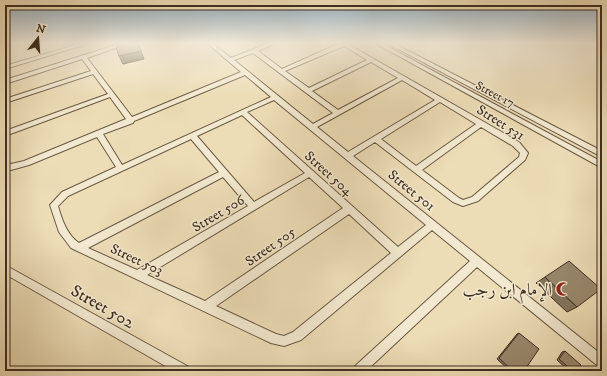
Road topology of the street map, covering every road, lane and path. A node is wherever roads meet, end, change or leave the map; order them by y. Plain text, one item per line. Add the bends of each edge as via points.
1 (230, 60) edge
2 (27, 61) edge
3 (76, 61) edge
4 (86, 61) edge
5 (267, 61) edge
6 (305, 61) edge
7 (371, 61) edge
8 (373, 61) edge
9 (409, 61) edge
10 (424, 61) edge
11 (5, 67) edge
12 (281, 71) junction
13 (94, 72) junction
14 (245, 73) junction
15 (402, 78) junction
16 (8, 81) edge
17 (308, 91) junction
18 (112, 95) junction
19 (275, 97) junction
20 (439, 100) junction
21 (5, 101) edge
22 (243, 112) junction
23 (338, 113) junction
24 (131, 121) junction
25 (481, 124) junction
26 (312, 127) junction
27 (5, 134) edge
28 (99, 134) junction
29 (192, 135) junction
30 (376, 139) junction
31 (602, 154) edge
32 (346, 156) junction
33 (586, 156) junction
34 (602, 160) edge
35 (5, 165) edge
36 (602, 165) edge
37 (120, 168) junction
38 (416, 170) junction
39 (224, 173) junction
40 (310, 173) junction
41 (254, 207) junction
42 (349, 209) junction
43 (432, 225) junction
44 (79, 248) junction
45 (398, 253) junction
46 (477, 261) junction
47 (5, 269) edge
48 (138, 275) junction
49 (206, 307) junction
50 (600, 362) edge
51 (185, 371) edge
52 (358, 371) edge

1 - 14 street, Street 501
2 - 11 street
3 - 16 street
4 - 13 street
5 - 12 street
6 - 12 street
7 - 17 street
8 - 15 street, Street 531
9 - 33 street, Street 17
10 - 31 street, Street 17
11 - 16 street
12 - 17 street
13 - 18 street
13 - 21 street
14 - 19 street, Street 501
14 - 24 street
15 - 20 street, Street 531
15 - 23 street
17 - 23 street
18 - 24 street
18 - 27 street
19 - 22 street, Street 503
19 - 26 street, Street 501
20 - 25 street, Street 531
20 - 30 street
22 - 29 street, Street 503
22 - 40 street, Street 504
23 - 26 street
24 - 28 street
25 - 38 street
25 - 38 street, Street 531 via 516,144 524,152 522,158 475,199 469,202 456,200
26 - 32 street, Street 501
28 - 35 street via 26,163 11,167
28 - 37 street
29 - 37 street, Street 503
29 - 39 street
30 - 32 street
30 - 38 street, Street 531
32 - 43 street, Street 501
33 - 34 street via 588,154
33 - 36 street, Street 17
37 - 44 street, Street 503 via 65,194 54,205 67,238
39 - 41 street
39 - 44 street
40 - 41 street, Street 506
40 - 42 street, Street 504
41 - 48 street, Street 506
42 - 45 street, Street 504
42 - 49 street, Street 505
43 - 45 street, Street 503
43 - 46 street, Street 501
44 - 48 street, Street 503
45 - 49 street, Street 503 via 297,336 284,341
46 - 50 street, Street 501
46 - 52 street
47 - 51 street, Street 502
48 - 49 street, Street 503

